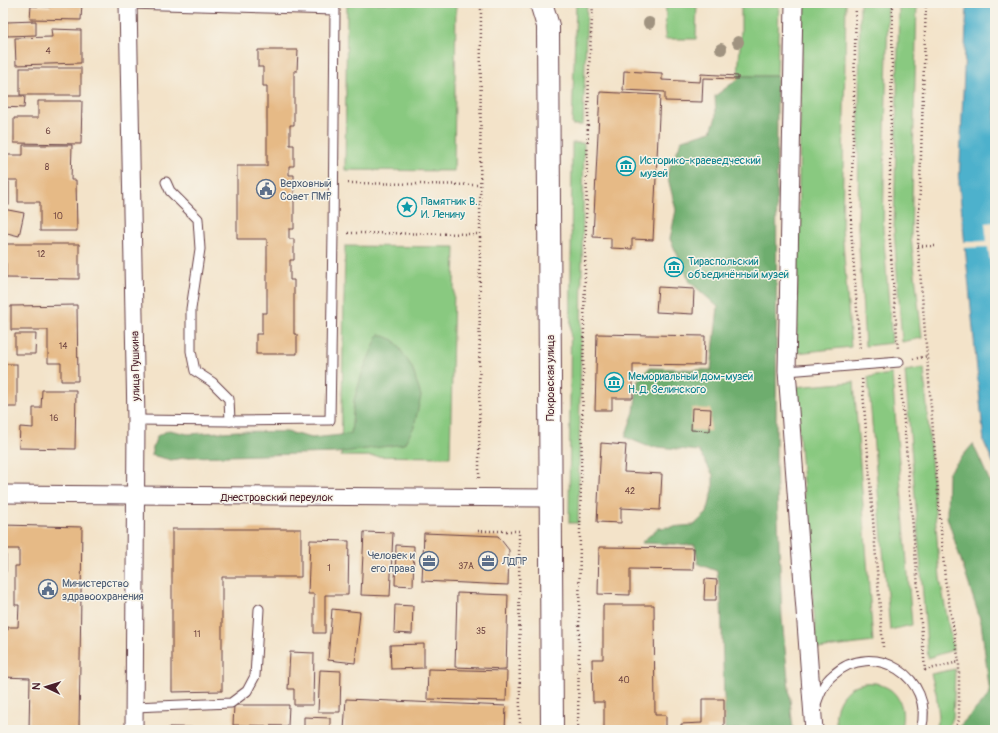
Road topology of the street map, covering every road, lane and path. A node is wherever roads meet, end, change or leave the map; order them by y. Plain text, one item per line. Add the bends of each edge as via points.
1 (481, 3) edge
2 (541, 3) edge
3 (558, 3) edge
4 (593, 3) edge
5 (794, 3) edge
6 (856, 3) edge
7 (893, 3) edge
8 (926, 3) edge
9 (128, 4) edge
10 (548, 26) junction
11 (166, 182) dead end
12 (334, 183) junction
13 (480, 185) junction
14 (333, 233) junction
15 (480, 234) junction
16 (918, 246) junction
17 (938, 246) dead end
18 (899, 362) junction
19 (861, 366) junction
20 (787, 371) junction
21 (136, 420) junction
22 (230, 421) junction
23 (479, 478) dead end
24 (3, 494) edge
25 (136, 496) junction
26 (551, 498) junction
27 (478, 531) dead end
28 (259, 608) dead end
29 (884, 662) junction
30 (959, 662) junction
31 (925, 670) junction
32 (915, 685) junction
33 (134, 707) junction
34 (812, 712) junction
35 (134, 730) edge
36 (520, 730) edge
37 (552, 730) edge
38 (578, 730) edge
39 (814, 730) edge
40 (921, 730) edge
41 (954, 730) edge

1 - 13 path
2 - 10 main road, Покровская улица
3 - 10 main road, Покровская улица
4 - 38 path via 589,76
5 - 20 street
6 - 19 path via 851,228
7 - 18 path via 889,228
8 - 16 path
9 - 12 lane via 335,10
9 - 21 street, улица Пушкина
10 - 26 main road, Покровская улица
11 - 22 lane via 170,191 198,219 200,249 191,309 191,351 195,371 212,382 229,399
12 - 13 path
12 - 14 lane
13 - 15 path
14 - 15 path
14 - 22 lane via 330,420
15 - 23 path
16 - 17 path
16 - 30 path via 945,579
18 - 19 lane
18 - 31 path
19 - 20 lane
19 - 29 path
20 - 34 street
21 - 22 lane
21 - 25 street, улица Пушкина
24 - 25 street, Днестровский переулок
25 - 26 street, Днестровский переулок
25 - 33 street, улица Пушкина
26 - 37 main road, Покровская улица
27 - 36 path via 519,531
28 - 33 lane via 255,676 247,691 231,703
29 - 32 lane via 903,672
29 - 34 lane via 867,660 849,665 833,675 821,690
30 - 31 path
30 - 41 path via 959,720
31 - 32 path
32 - 40 lane via 923,707
33 - 35 street, улица Пушкина
34 - 39 street

